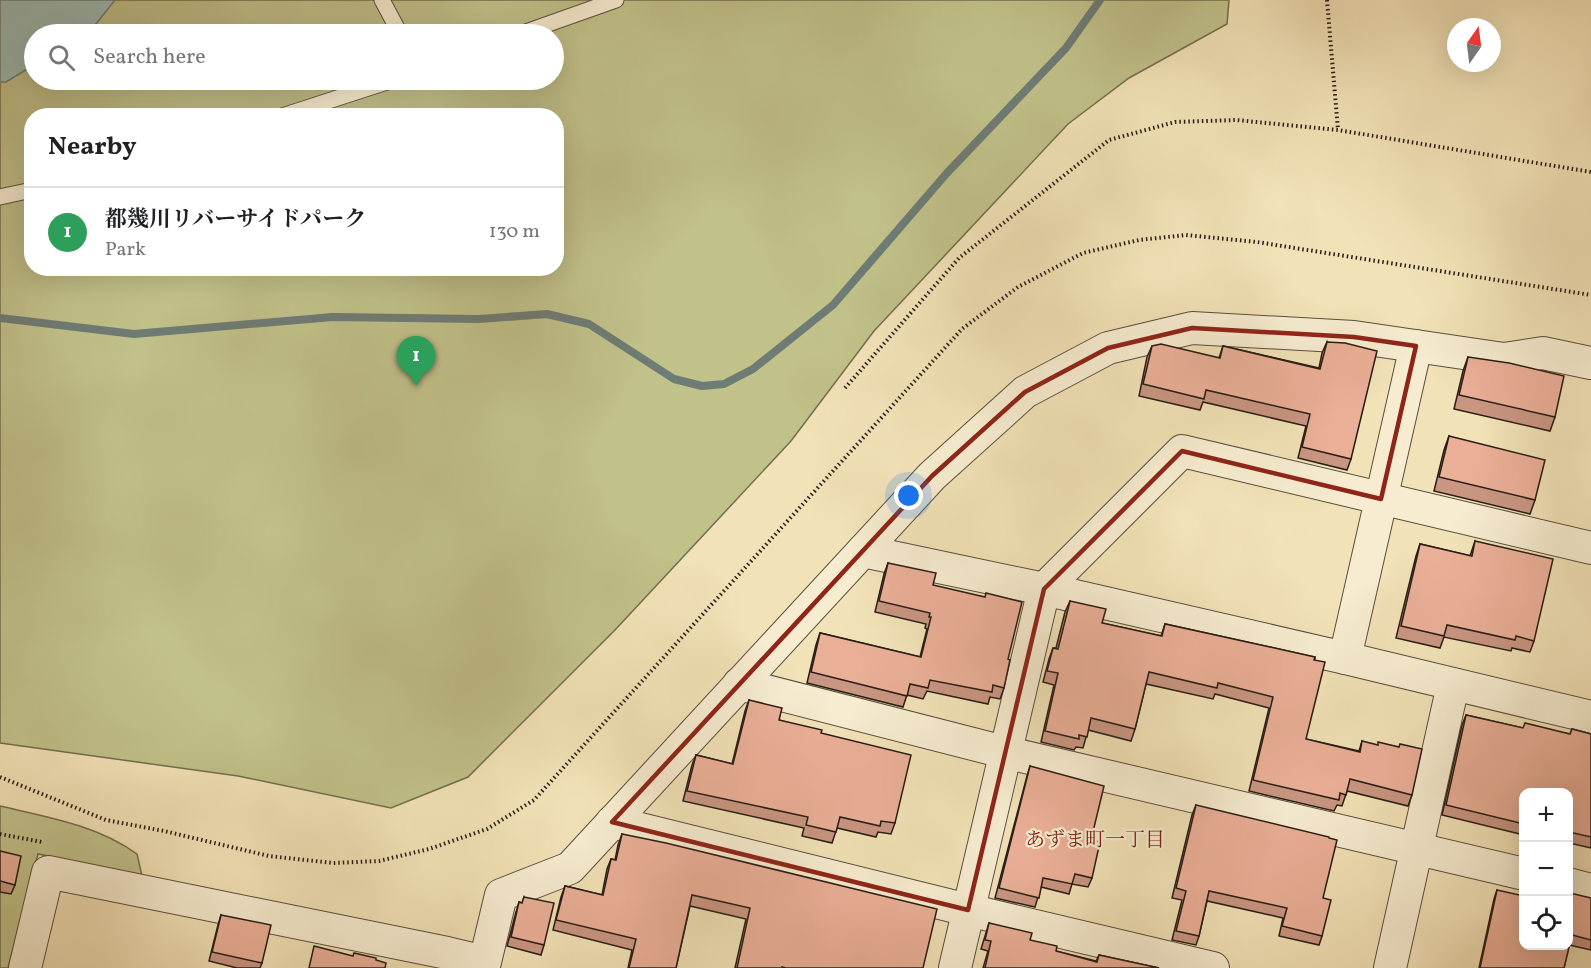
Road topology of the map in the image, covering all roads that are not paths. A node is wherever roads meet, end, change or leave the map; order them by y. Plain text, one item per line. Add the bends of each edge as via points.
1 (382, 0) edge
2 (616, 0) edge
3 (395, 24) edge
4 (548, 24) edge
5 (362, 90) edge
6 (307, 108) edge
7 (24, 192) edge
8 (0, 197) edge
9 (1416, 346) junction
10 (1591, 363) edge
11 (1381, 499) junction
12 (1591, 548) edge
13 (863, 551) junction
14 (1044, 589) junction
15 (1344, 658) junction
16 (739, 684) junction
17 (1453, 685) junction
18 (1591, 717) edge
19 (1004, 752) junction
20 (612, 822) junction
21 (1416, 849) junction
22 (1519, 873) edge
23 (1573, 885) edge
24 (1591, 890) edge
25 (968, 910) junction
26 (492, 966) edge
27 (25, 968) edge
28 (955, 968) edge
29 (1213, 968) edge
30 (1390, 968) edge

1 - 3 lane
2 - 4 lane
5 - 6 lane
7 - 8 lane
9 - 10 street via 1504,359 1544,353
9 - 11 street
9 - 13 street via 1354,337 1192,328 1108,348 1025,392 932,476
11 - 12 street
11 - 14 street via 1182,451
11 - 15 street
13 - 14 street
13 - 16 street
14 - 15 street
14 - 19 street
15 - 17 street
16 - 19 street
16 - 20 street
17 - 18 street
17 - 21 street
19 - 21 street
19 - 25 street
20 - 25 street
20 - 26 street via 570,868 501,895
21 - 22 street
21 - 30 street
23 - 24 street
25 - 28 street
25 - 29 street
26 - 27 street via 424,948 48,872

